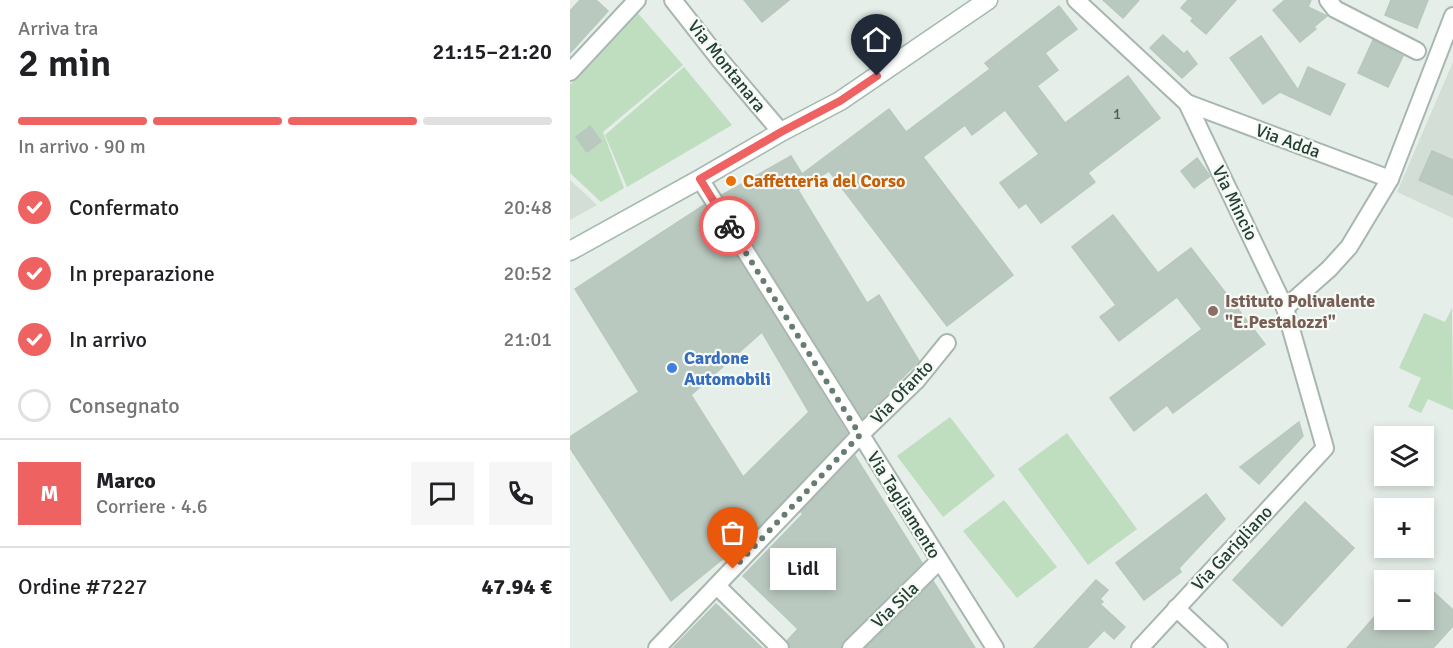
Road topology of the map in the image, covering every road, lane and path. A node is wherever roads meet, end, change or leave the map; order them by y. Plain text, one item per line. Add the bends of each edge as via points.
1 (637, 0) edge
2 (673, 0) edge
3 (988, 0) edge
4 (1076, 0) edge
5 (1328, 0) edge
6 (1453, 16) edge
7 (1417, 51) dead end
8 (570, 72) edge
9 (1187, 104) junction
10 (781, 132) junction
11 (700, 179) junction
12 (1390, 179) junction
13 (570, 251) edge
14 (1286, 308) junction
15 (947, 343) dead end
16 (860, 435) junction
17 (1324, 448) joint
18 (939, 561) junction
19 (717, 586) junction
20 (1176, 608) junction
21 (657, 648) edge
22 (780, 648) edge
23 (851, 648) edge
24 (995, 648) edge
25 (1140, 648) edge
26 (1219, 648) edge

1 - 8 street
2 - 10 street, Via Montanara
3 - 10 main road via 840,101
4 - 9 street, Via Mincio
5 - 7 street via 1335,9
6 - 12 street
9 - 12 street, Via Adda
9 - 14 street, Via Mincio
10 - 11 main road
11 - 13 main road
11 - 16 street, Via Tagliamento
12 - 14 street via 1349,247
14 - 17 street, Via Mincio
15 - 16 street, Via Ofanto via 917,380
16 - 18 street, Via Tagliamento
16 - 19 street, Via Ofanto
17 - 20 street, Via Garigliano
18 - 23 street, Via Sila
18 - 24 street, Via Tagliamento
19 - 21 street, Via Ofanto
19 - 22 street
20 - 25 street, Via Garigliano
20 - 26 street

